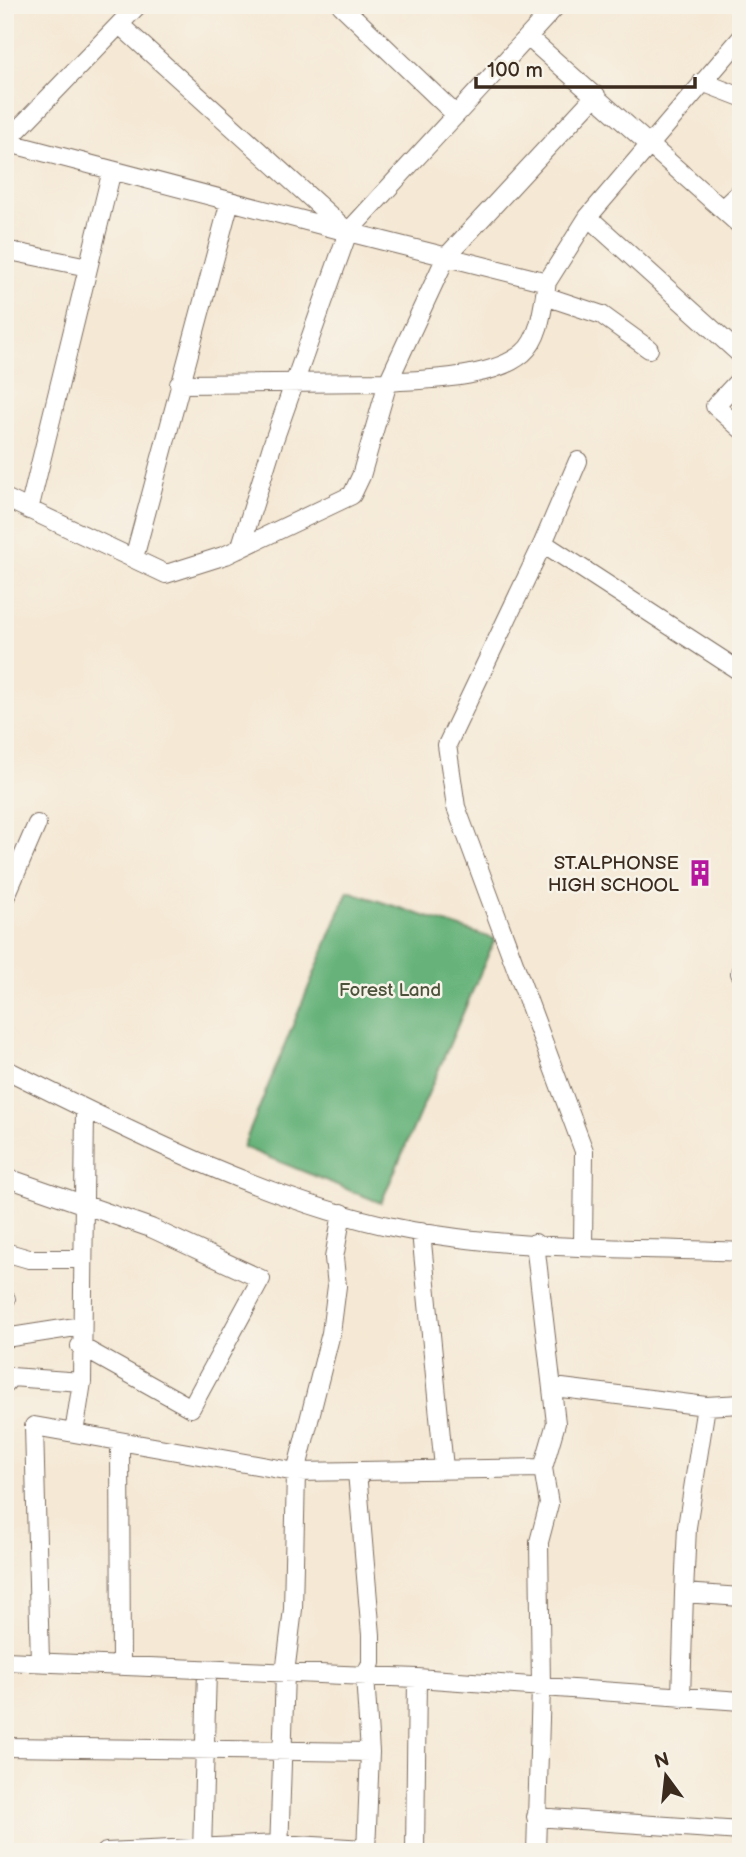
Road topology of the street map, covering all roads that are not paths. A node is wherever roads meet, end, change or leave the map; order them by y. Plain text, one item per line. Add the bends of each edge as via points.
1 (138, 5) edge
2 (341, 5) edge
3 (558, 5) edge
4 (120, 25) junction
5 (528, 37) junction
6 (741, 38) edge
7 (702, 82) junction
8 (596, 95) junction
9 (741, 97) edge
10 (456, 116) junction
11 (6, 142) edge
12 (649, 143) junction
13 (112, 170) junction
14 (741, 191) edge
15 (230, 201) junction
16 (722, 209) junction
17 (588, 216) junction
18 (741, 226) edge
19 (348, 232) junction
20 (5, 250) edge
21 (446, 257) junction
22 (88, 267) junction
23 (546, 289) junction
24 (649, 349) dead end
25 (741, 355) edge
26 (741, 378) edge
27 (387, 382) junction
28 (294, 383) junction
29 (179, 384) junction
30 (741, 429) edge
31 (578, 461) dead end
32 (5, 498) edge
33 (29, 510) junction
34 (543, 543) junction
35 (240, 549) junction
36 (134, 558) junction
37 (741, 672) edge
38 (37, 824) dead end
39 (5, 898) edge
40 (5, 1069) edge
41 (85, 1109) junction
42 (5, 1177) edge
43 (83, 1201) junction
44 (342, 1213) junction
45 (421, 1232) junction
46 (535, 1243) junction
47 (583, 1245) junction
48 (5, 1252) edge
49 (741, 1252) edge
50 (82, 1259) junction
51 (82, 1326) junction
52 (5, 1338) edge
53 (80, 1346) junction
54 (82, 1382) junction
55 (5, 1384) edge
56 (554, 1387) junction
57 (741, 1404) edge
58 (706, 1406) junction
59 (74, 1433) junction
60 (120, 1443) junction
61 (444, 1468) junction
62 (542, 1468) junction
63 (296, 1472) junction
64 (357, 1472) junction
65 (684, 1593) junction
66 (741, 1597) edge
67 (5, 1661) edge
68 (40, 1662) junction
69 (121, 1666) junction
70 (207, 1670) junction
71 (285, 1673) junction
72 (365, 1676) junction
73 (417, 1678) junction
74 (541, 1686) junction
75 (681, 1698) junction
76 (741, 1701) edge
77 (5, 1747) edge
78 (203, 1750) junction
79 (370, 1752) junction
80 (282, 1753) junction
81 (536, 1817) junction
82 (741, 1831) edge
83 (279, 1848) edge
84 (202, 1849) edge
85 (366, 1850) edge
86 (106, 1852) edge
87 (415, 1852) edge
88 (536, 1852) edge

1 - 4 street
2 - 10 street
3 - 5 street
4 - 11 street
4 - 19 street
5 - 8 street
5 - 10 street
6 - 7 street
7 - 9 street
7 - 12 street
8 - 12 street
8 - 21 street
10 - 19 street
11 - 13 street
12 - 16 street
12 - 17 street
13 - 15 street
13 - 22 street
14 - 16 street
15 - 19 street
15 - 29 street
16 - 18 street
17 - 23 street
17 - 25 street
19 - 21 street
19 - 28 street
20 - 22 street
21 - 23 street
21 - 27 street
22 - 33 street
23 - 24 street via 602,315
23 - 27 street via 532,340 524,352 500,366 449,377
26 - 30 street via 715,406
27 - 28 street
27 - 35 street via 352,495
28 - 29 street
28 - 35 street
29 - 36 street
31 - 34 street
32 - 33 street
33 - 36 street
34 - 37 street
34 - 47 street via 447,745 456,807 584,1151
35 - 36 street via 166,574
38 - 39 street
40 - 41 street
41 - 43 street
41 - 44 street via 290,1197
42 - 43 street
43 - 50 street
43 - 53 street via 261,1279 191,1408
44 - 45 street
44 - 63 street via 334,1258 337,1286 331,1333
45 - 46 street via 477,1241
45 - 61 street
46 - 47 street
46 - 56 street
47 - 49 street
48 - 50 street via 29,1259
50 - 51 street
51 - 52 street
51 - 53 street
53 - 54 street
54 - 55 street via 11,1377
54 - 59 street
56 - 58 street
56 - 62 street via 556,1423
57 - 58 street
58 - 65 street via 687,1527
59 - 60 street
59 - 68 street via 34,1426
60 - 63 street
60 - 69 street
61 - 62 street
61 - 64 street
62 - 74 street via 549,1504 539,1542
63 - 64 street
63 - 71 street via 293,1609
64 - 72 street via 371,1634 371,1663
65 - 66 street
65 - 75 street
67 - 68 street
68 - 69 street
69 - 70 street
70 - 71 street
70 - 78 street
71 - 72 street
71 - 80 street
72 - 73 street
72 - 79 street
73 - 74 street
73 - 87 street
74 - 75 street
74 - 81 street
75 - 76 street
77 - 78 street
78 - 80 street
78 - 84 street
79 - 80 street
79 - 85 street
80 - 83 street
81 - 82 street
81 - 88 street
83 - 84 street
83 - 85 street
84 - 86 street

